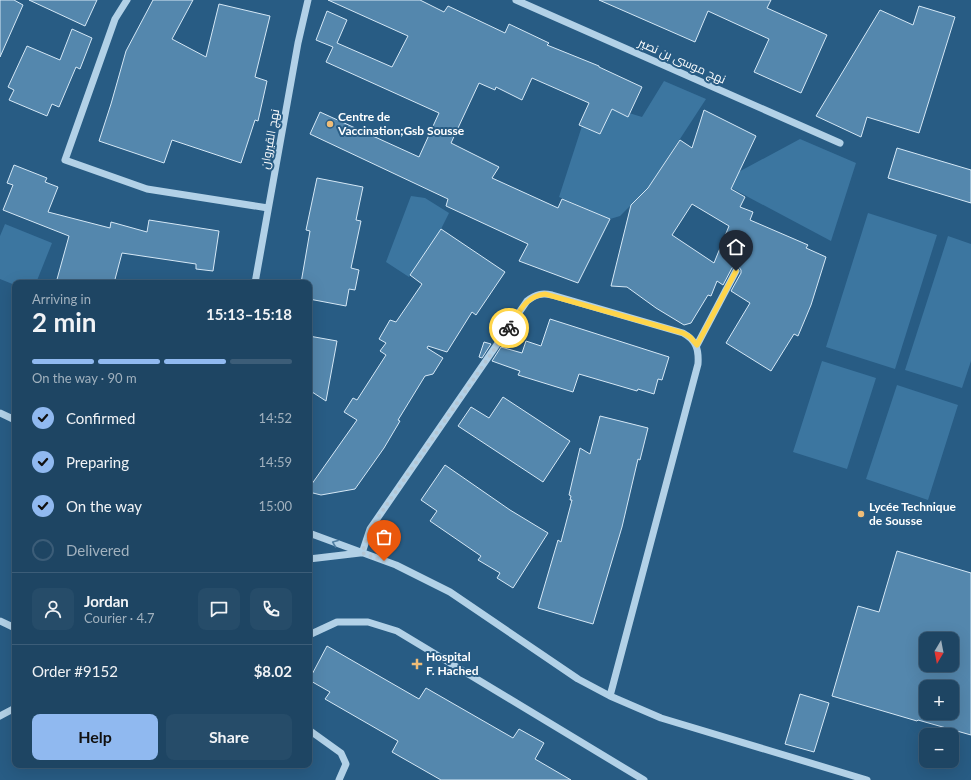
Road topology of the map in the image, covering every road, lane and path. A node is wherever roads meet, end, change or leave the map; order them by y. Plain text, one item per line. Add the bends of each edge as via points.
1 (126, 0) edge
2 (308, 0) edge
3 (516, 0) edge
4 (840, 143) dead end
5 (268, 208) junction
6 (736, 271) dead end
7 (256, 280) edge
8 (697, 345) junction
9 (0, 413) edge
10 (12, 419) edge
11 (312, 534) edge
12 (362, 553) junction
13 (312, 558) edge
14 (0, 621) edge
15 (12, 627) edge
16 (312, 633) edge
17 (610, 696) junction
18 (12, 710) edge
19 (0, 716) edge
20 (312, 732) edge
21 (339, 780) edge
22 (644, 780) edge
23 (867, 780) edge

1 - 5 street via 115,20 65,160 147,189
2 - 5 street, نهج القيروان
3 - 4 street, نهج موسى بن نصير
5 - 7 street, نهج القيروان
6 - 8 street
8 - 12 street via 683,333 552,295 532,297 370,529
8 - 17 street via 698,364
9 - 10 street
12 -> 11 street
12 - 13 street
12 - 17 street via 396,565 450,592 578,679
14 - 15 street
16 - 22 street via 337,622 368,622 397,632
17 - 23 street via 661,718
18 - 19 street
20 - 21 street via 340,753 346,764

